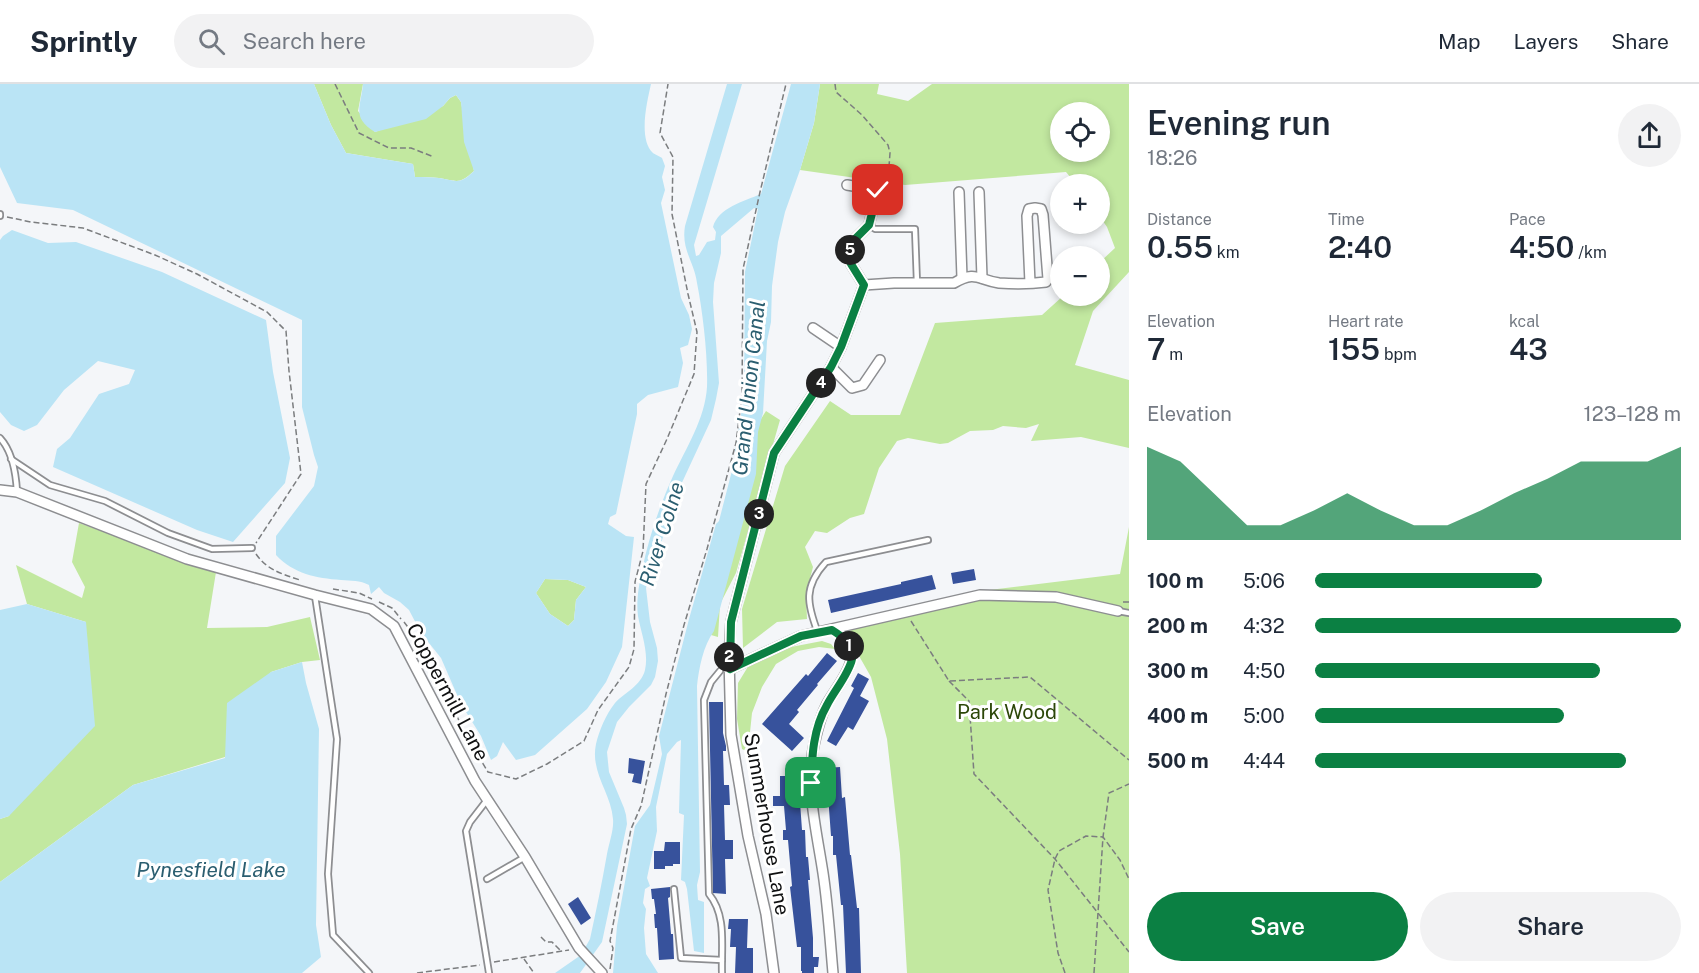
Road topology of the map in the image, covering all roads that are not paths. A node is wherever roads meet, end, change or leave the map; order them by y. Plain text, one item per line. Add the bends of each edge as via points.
1 (847, 185) dead end
2 (959, 192) dead end
3 (979, 192) dead end
4 (869, 225) junction
5 (962, 278) junction
6 (982, 278) junction
7 (917, 283) junction
8 (1035, 283) junction
9 (864, 285) junction
10 (813, 328) dead end
11 (841, 347) junction
12 (880, 360) dead end
13 (831, 367) junction
14 (0, 438) edge
15 (11, 459) junction
16 (0, 490) edge
17 (17, 492) junction
18 (928, 540) dead end
19 (252, 548) road end
20 (315, 595) junction
21 (1118, 611) joint
22 (1129, 613) edge
23 (832, 630) junction
24 (818, 633) junction
25 (725, 670) junction
26 (487, 800) junction
27 (525, 857) junction
28 (487, 879) dead end
29 (674, 889) dead end
30 (722, 960) junction
31 (369, 973) edge
32 (489, 973) edge
33 (602, 973) edge
34 (723, 973) edge
35 (774, 973) edge
36 (833, 973) edge

1 - 4 street via 878,187
2 - 5 street
3 - 6 street
4 - 7 lane via 875,229 915,229
4 - 9 street via 850,249 851,264
5 - 6 street
5 - 7 street via 954,283
6 - 8 street
7 - 9 street
8 - 8 street via 1048,279 1043,215 1041,209 1035,208 1027,216
9 - 11 street, Summerhouse Lane
10 - 11 street
11 - 13 street, Summerhouse Lane
12 - 13 street via 863,385 852,388
13 - 25 street, Summerhouse Lane via 774,453 731,622
14 - 15 lane
15 - 17 lane
15 - 19 lane via 50,485 105,501 212,549
16 - 17 street, Coppermill Lane
17 - 20 street, Coppermill Lane via 187,559
18 - 24 lane via 826,562 816,574 809,595
20 - 26 street, Coppermill Lane via 371,609 394,627
20 - 31 lane via 337,739 328,874 333,935
21 - 22 lane
21 - 23 street via 1056,597 980,595
23 - 24 street
23 - 36 street via 845,638 852,659 817,727 811,783
24 - 25 street via 801,636
25 - 30 lane via 711,682 704,700 709,894 717,904 723,936
25 - 35 street, Summerhouse Lane via 731,735
26 - 27 street, Coppermill Lane
26 - 32 lane via 466,831
27 - 28 lane
27 - 33 street, Coppermill Lane via 580,949
29 - 30 lane via 681,958
30 - 34 lane

